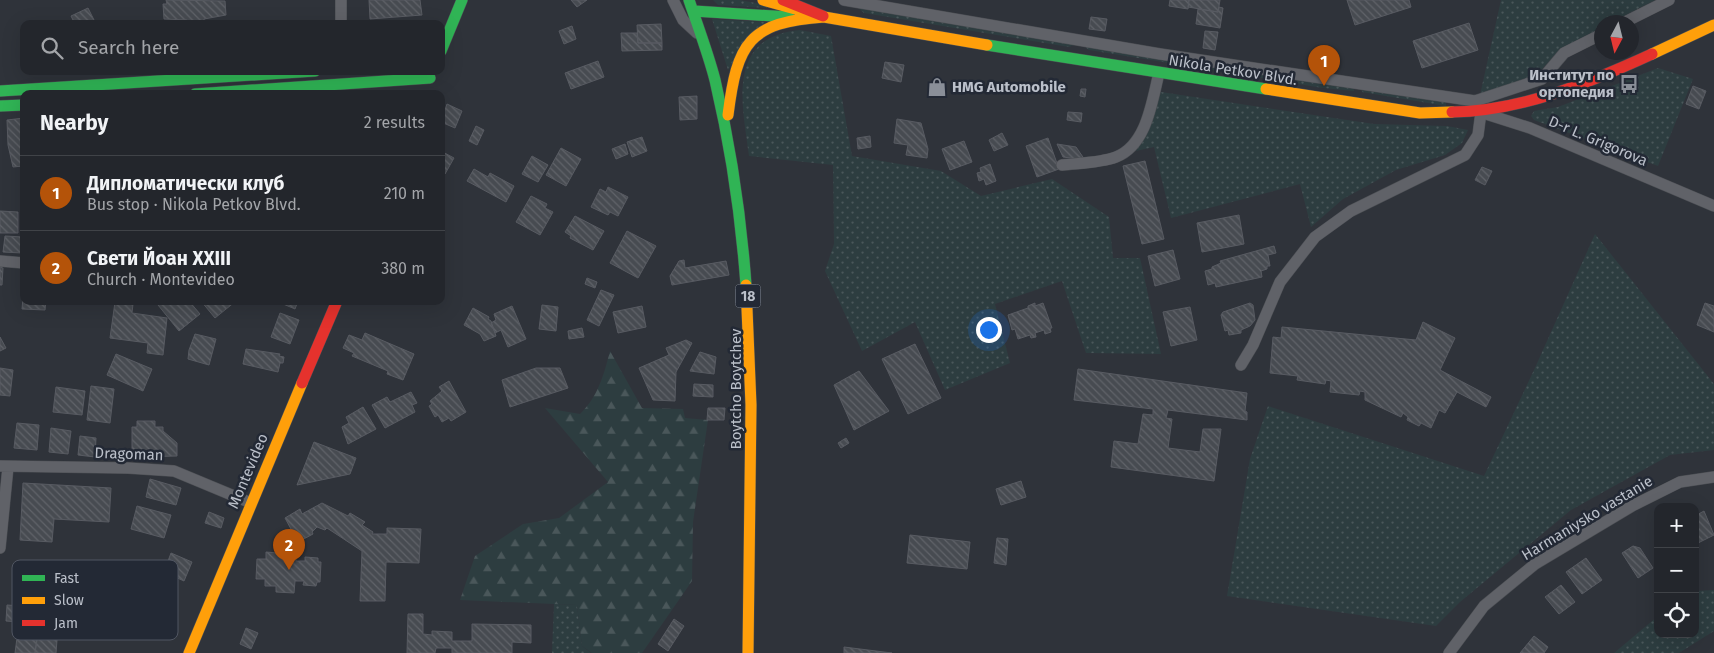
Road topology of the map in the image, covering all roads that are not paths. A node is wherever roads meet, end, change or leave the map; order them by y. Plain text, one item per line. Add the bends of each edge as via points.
1 (341, 0) edge
2 (462, 0) edge
3 (673, 0) edge
4 (690, 0) edge
5 (764, 0) edge
6 (784, 0) edge
7 (844, 0) edge
8 (1669, 0) edge
9 (694, 12) junction
10 (1639, 15) edge
11 (824, 17) junction
12 (341, 20) edge
13 (1714, 25) edge
14 (702, 38) junction
15 (1594, 38) edge
16 (445, 41) edge
17 (1159, 73) junction
18 (252, 75) edge
19 (431, 75) edge
20 (245, 90) edge
21 (425, 90) edge
22 (0, 91) edge
23 (1475, 101) junction
24 (20, 105) edge
25 (0, 106) edge
26 (1482, 112) junction
27 (726, 129) junction
28 (1062, 166) dead end
29 (1714, 206) edge
30 (0, 261) edge
31 (20, 263) edge
32 (335, 305) edge
33 (1241, 364) dead end
34 (4, 466) edge
35 (1714, 477) edge
36 (251, 503) junction
37 (0, 548) edge
38 (189, 653) edge
39 (748, 653) edge
40 (1449, 653) edge

1 - 12 street
2 - 16 main road
3 - 14 street via 683,20
4 - 9 main road, 18
5 - 11 main road, Nikola Petkov Blvd.
6 - 11 main road
7 - 23 street, Nikola Petkov Blvd. via 1160,54
8 - 10 street
9 - 11 main road, Nikola Petkov Blvd.
9 - 14 main road, Boytcho Boytchev / 18
11 - 17 main road, Nikola Petkov Blvd.
11 - 27 main road via 785,21 768,28 742,50 732,84
13 - 26 main road, Nikola Petkov Blvd. via 1619,69 1551,95
14 - 27 main road, Boytcho Boytchev / 18
15 - 23 street via 1564,53 1542,79
17 - 26 main road, Nikola Petkov Blvd. via 1392,110
17 - 28 street via 1143,130 1128,149 1116,157
18 - 22 main road
19 - 20 main road
19 - 21 main road
23 - 26 street
24 - 25 main road
26 - 29 street, D-r L. Grigorova via 1530,128
26 - 33 street via 1478,135 1465,156 1351,211 1315,237 1280,282 1253,345
27 - 39 main road, Boytcho Boytchev / 18 via 744,240 752,331
30 - 31 street
32 - 36 main road, Montevideo
34 - 36 street, Dragoman via 174,471
34 - 37 street
35 - 40 street, Harmaniysko vastanie via 1680,482 1632,506 1535,564 1484,606
36 - 38 main road, Montevideo

